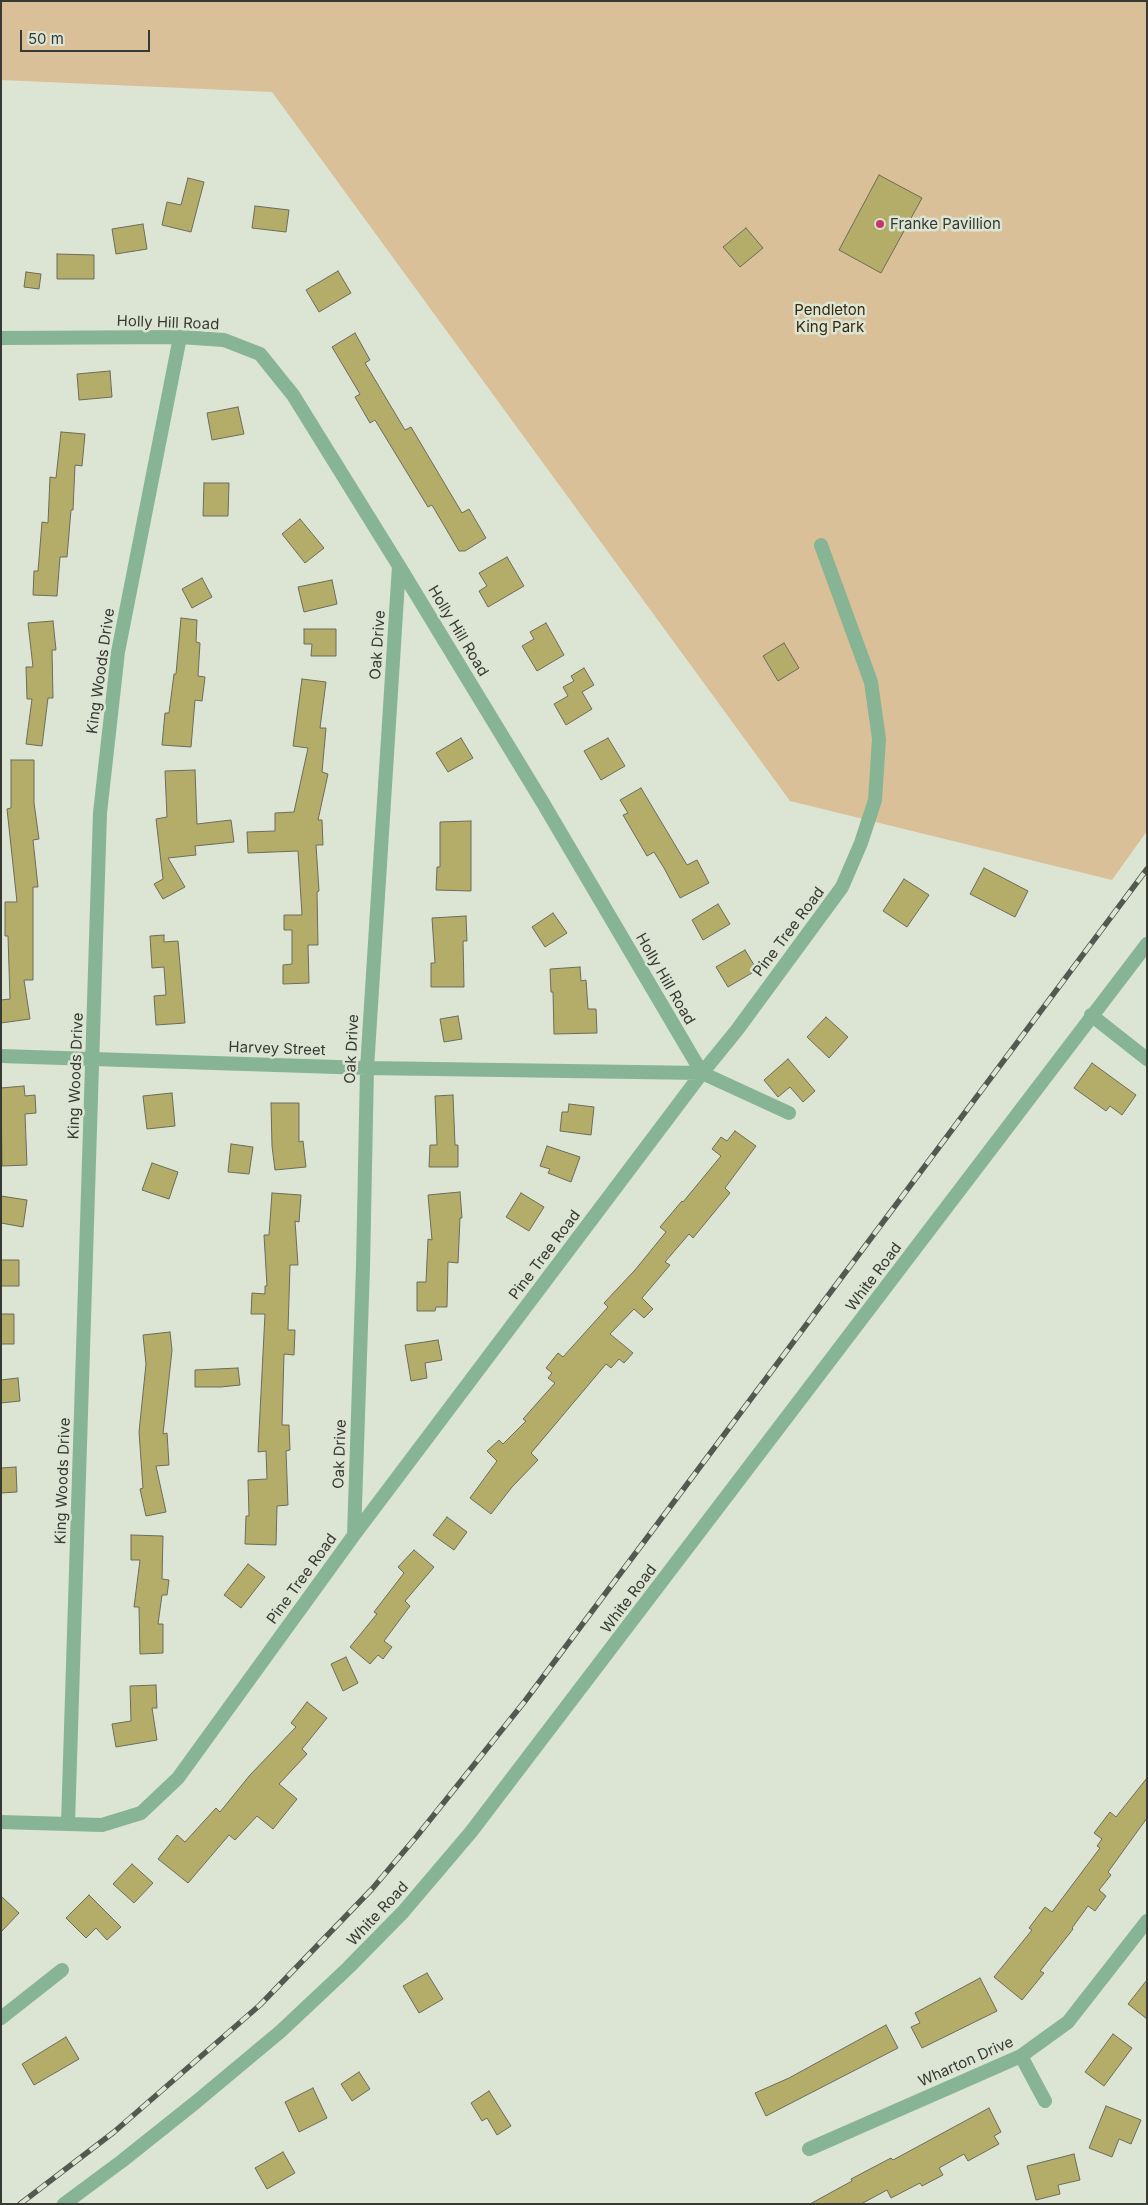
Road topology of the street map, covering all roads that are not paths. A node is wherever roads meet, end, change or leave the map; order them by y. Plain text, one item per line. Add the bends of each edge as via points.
1 (180, 337) junction
2 (1, 338) edge
3 (821, 545) dead end
4 (400, 566) junction
5 (1147, 944) edge
6 (1091, 1015) junction
7 (1, 1056) edge
8 (1147, 1059) edge
9 (92, 1060) junction
10 (367, 1068) junction
11 (702, 1073) junction
12 (790, 1113) dead end
13 (354, 1535) junction
14 (1, 1822) edge
15 (68, 1823) junction
16 (1147, 1922) edge
17 (62, 1970) dead end
18 (1, 2018) edge
19 (1021, 2056) junction
20 (1045, 2101) dead end
21 (809, 2149) dead end
22 (64, 2204) edge

1 - 2 street, Holly Hill Road
1 - 4 street, Holly Hill Road via 224,340 260,354 292,395
1 - 9 street, King Woods Drive via 118,652 100,812
3 - 11 street, Pine Tree Road via 871,682 879,739 875,800 842,887
4 - 10 street, Oak Drive
4 - 11 street, Holly Hill Road
5 - 6 street, White Road
6 - 8 street
6 - 22 street, White Road via 878,1300 471,1832 403,1912 281,2031 174,2120
7 - 9 street, Harvey Street
9 - 10 street, Harvey Street
9 - 15 street, King Woods Drive
10 - 11 street, Harvey Street
10 - 13 street, Oak Drive
11 - 12 street
11 - 13 street, Pine Tree Road
13 - 15 street, Pine Tree Road via 178,1778 141,1813 102,1825
14 - 15 street, Pine Tree Road
16 - 19 street, Wharton Drive via 1068,2022
17 - 18 street
19 - 20 street
19 - 21 street, Wharton Drive

